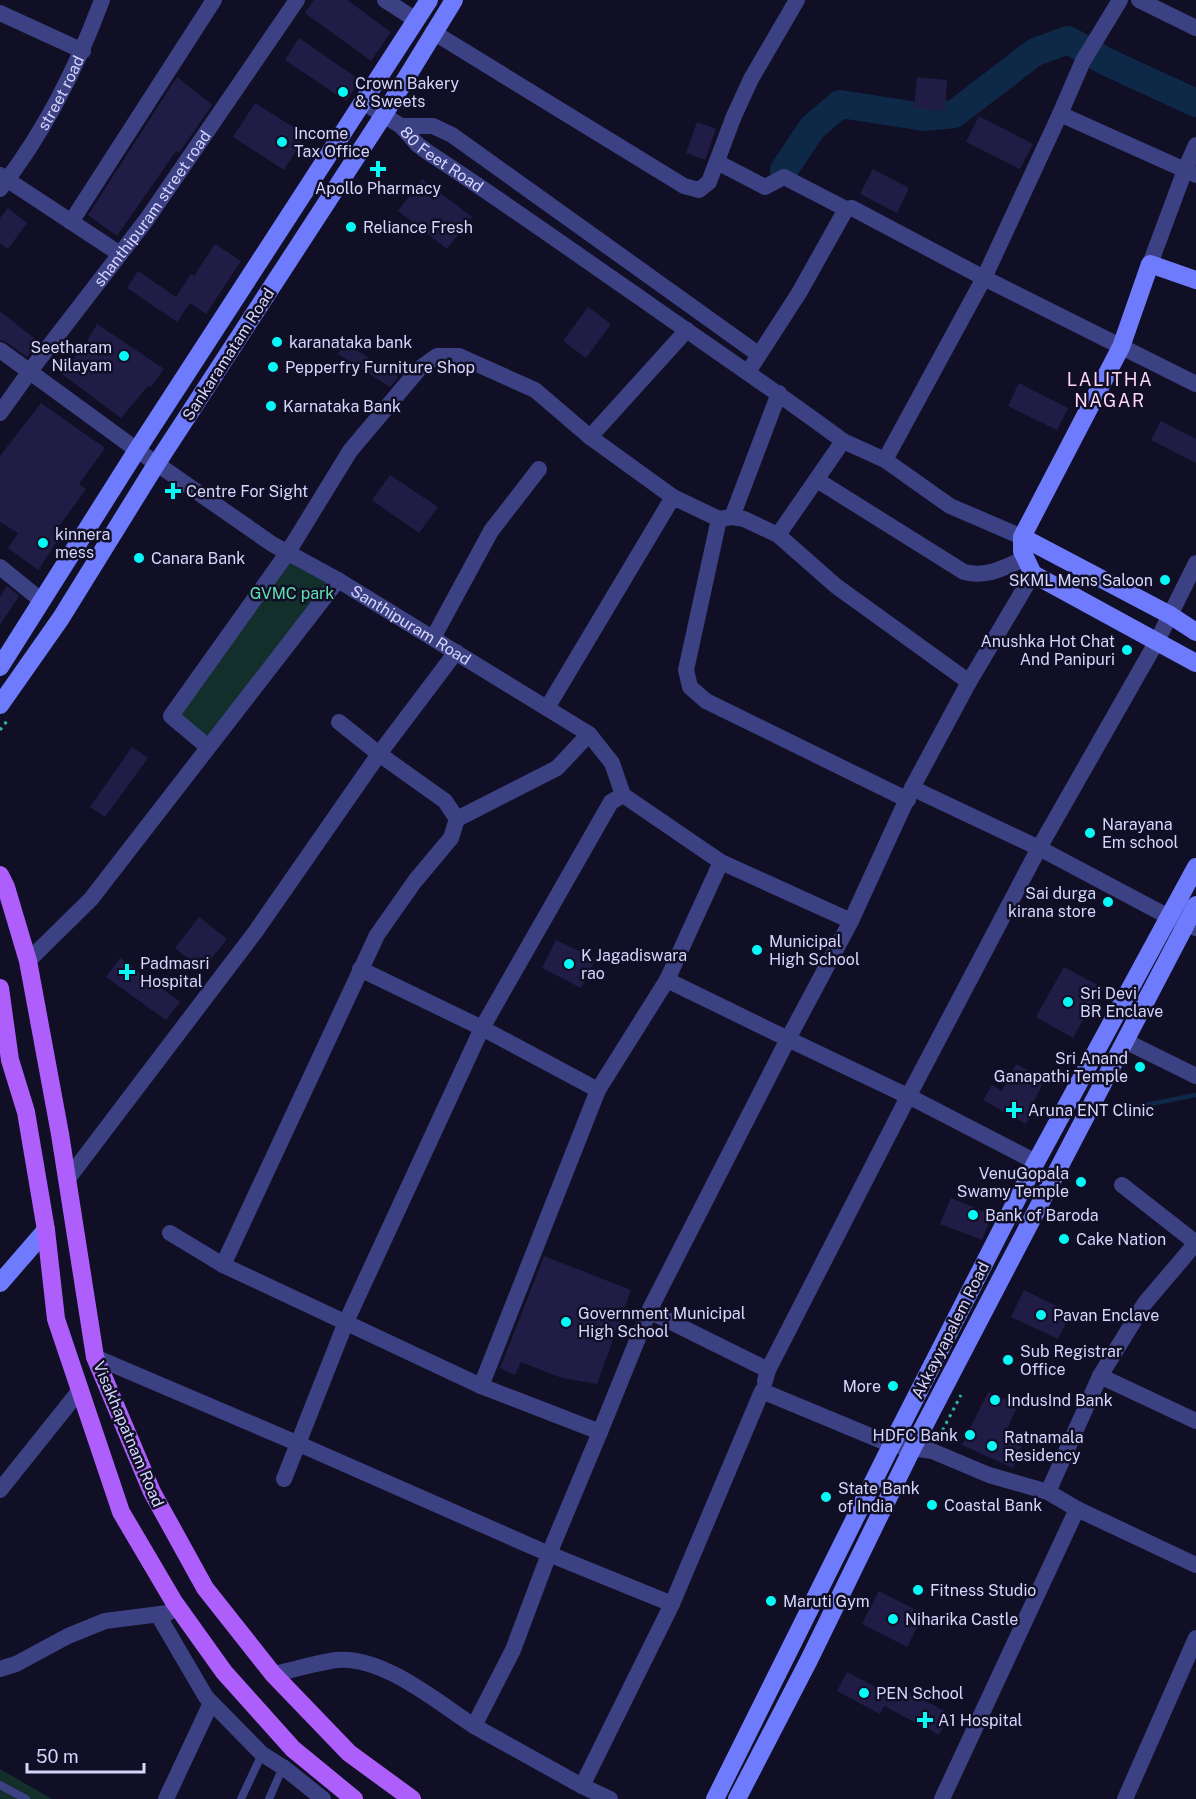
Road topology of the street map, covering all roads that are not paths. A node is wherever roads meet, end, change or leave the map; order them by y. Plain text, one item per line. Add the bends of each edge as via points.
1 (102, 0) edge
2 (214, 0) edge
3 (297, 0) edge
4 (385, 0) edge
5 (429, 0) edge
6 (454, 0) edge
7 (797, 0) edge
8 (1120, 0) edge
9 (1139, 0) edge
10 (0, 13) edge
11 (416, 21) junction
12 (1196, 28) edge
13 (433, 32) junction
14 (83, 51) junction
15 (363, 102) junction
16 (1060, 114) junction
17 (383, 116) junction
18 (401, 126) junction
19 (1196, 145) edge
20 (717, 162) junction
21 (1190, 172) edge
22 (2, 181) edge
23 (846, 209) junction
24 (71, 222) junction
25 (120, 254) junction
26 (1149, 264) junction
27 (984, 278) junction
28 (1196, 280) edge
29 (687, 330) junction
30 (1121, 347) junction
31 (0, 350) edge
32 (758, 354) junction
33 (30, 371) junction
34 (748, 372) junction
35 (1196, 384) edge
36 (779, 393) junction
37 (0, 413) edge
38 (590, 437) junction
39 (843, 441) junction
40 (137, 450) junction
41 (885, 460) junction
42 (157, 463) junction
43 (539, 469) dead end
44 (817, 480) junction
45 (673, 496) junction
46 (725, 518) junction
47 (778, 535) junction
48 (1022, 537) junction
49 (288, 552) junction
50 (1196, 564) edge
51 (1030, 566) junction
52 (0, 567) edge
53 (338, 580) junction
54 (42, 601) junction
55 (1170, 615) junction
56 (1196, 632) edge
57 (433, 638) junction
58 (1157, 641) junction
59 (456, 652) junction
60 (1196, 663) edge
61 (0, 667) edge
62 (969, 682) junction
63 (0, 705) edge
64 (547, 708) junction
65 (339, 722) dead end
66 (589, 734) junction
67 (208, 747) junction
68 (380, 754) junction
69 (910, 794) junction
70 (623, 795) junction
71 (457, 819) junction
72 (1039, 848) junction
73 (721, 862) junction
74 (1196, 867) edge
75 (0, 875) edge
76 (1196, 905) edge
77 (851, 921) junction
78 (1183, 923) edge
79 (28, 961) junction
80 (360, 969) junction
81 (667, 980) junction
82 (0, 988) edge
83 (482, 1028) junction
84 (788, 1039) junction
85 (1125, 1041) junction
86 (5, 1064) edge
87 (1196, 1076) edge
88 (598, 1090) junction
89 (908, 1096) junction
90 (1036, 1162) junction
91 (67, 1180) junction
92 (1122, 1185) dead end
93 (46, 1230) junction
94 (170, 1233) dead end
95 (1196, 1243) edge
96 (223, 1265) junction
97 (2, 1276) edge
98 (649, 1311) junction
99 (346, 1322) junction
100 (95, 1357) junction
101 (768, 1370) junction
102 (1100, 1376) junction
103 (482, 1386) junction
104 (80, 1390) junction
105 (762, 1391) junction
106 (1196, 1420) edge
107 (600, 1432) junction
108 (299, 1443) junction
109 (892, 1445) junction
110 (914, 1447) junction
111 (284, 1479) dead end
112 (0, 1490) edge
113 (1048, 1492) junction
114 (1077, 1509) junction
115 (549, 1554) junction
116 (1196, 1565) edge
117 (672, 1604) junction
118 (180, 1611) junction
119 (158, 1615) junction
120 (1196, 1638) edge
121 (0, 1669) edge
122 (273, 1674) junction
123 (211, 1703) junction
124 (474, 1726) junction
125 (262, 1754) junction
126 (283, 1767) junction
127 (0, 1785) edge
128 (582, 1786) junction
129 (26, 1799) edge
130 (166, 1799) edge
131 (241, 1799) edge
132 (269, 1799) edge
133 (323, 1799) edge
134 (354, 1799) edge
135 (412, 1799) edge
136 (610, 1799) edge
137 (715, 1799) edge
138 (737, 1799) edge
139 (942, 1799) edge
140 (1125, 1799) edge

1 - 14 street, street road
2 - 24 street
3 - 25 street, shanthipuram street road
4 - 11 street
5 - 11 main road, Sankaramatam Road
6 - 13 main road, Sankaramatam Road
7 - 20 street via 751,79
8 - 16 street via 1083,61
9 - 12 street
10 - 14 street
11 - 15 main road, Sankaramatam Road
13 - 17 main road, Sankaramatam Road
13 - 20 street via 684,186 699,190 709,182
14 - 22 street, street road via 53,111
15 - 17 street
15 - 40 main road, Sankaramatam Road
16 - 21 street
16 - 27 street
17 - 18 street
17 - 42 main road, Sankaramatam Road
18 - 29 street, 80 Feet Road via 429,153
18 - 32 street, 80 Feet Road via 433,126 452,135
19 - 21 street
20 - 23 street via 765,187 784,177
21 - 26 street
22 - 24 street, street road
23 - 27 street via 852,208
23 - 32 street
24 - 25 street, street road
25 - 33 street, shanthipuram street road
26 - 28 main road
26 - 30 main road
27 - 30 street
27 - 41 street
29 - 34 street, 80 Feet Road
29 - 38 street
30 - 35 street
30 - 48 main road
31 - 33 street, Santhipuram Road
32 - 34 street
33 - 37 street, shanthipuram street road
33 - 40 street, Santhipuram Road
34 - 36 street, 80 Feet Road
36 - 39 street, 80 Feet Road
36 - 46 street
38 - 45 street
38 - 49 street via 535,390 459,356 437,356 419,369 350,451
39 - 41 street, 80 Feet Road
39 - 44 street
40 - 42 street, Santhipuram Road
40 - 54 main road, Sankaramatam Road
41 - 48 street, 80 Feet Road via 950,506
42 - 49 street, Santhipuram Road
42 - 63 main road, Sankaramatam Road via 61,618
43 - 57 street via 491,531
44 - 47 street
44 - 51 street via 964,572 978,575
45 - 46 street
45 - 64 street
46 - 47 street via 744,519
46 - 69 street via 686,670 690,687 706,701
47 - 62 street via 836,586
48 - 51 main road via 1022,551
48 - 55 main road
49 - 53 street, Santhipuram Road
49 - 67 street via 171,716
50 - 55 street
51 - 58 main road
51 - 62 street
52 - 54 street
53 - 57 street, Santhipuram Road
53 - 67 street
54 - 61 main road, Sankaramatam Road
55 - 56 main road
55 - 58 street
57 - 59 street, Santhipuram Road
58 - 60 main road
58 - 72 street
59 - 64 street, Santhipuram Road
59 - 68 street
62 - 69 street
64 - 66 street, Santhipuram Road
65 - 68 street
66 - 70 street, Santhipuram Road via 612,763
66 - 71 street via 556,768
67 - 79 street via 91,899
68 - 71 street via 445,801
68 - 91 street via 256,931
69 - 72 street
69 - 77 street
70 - 73 street
70 - 83 street via 611,802
71 - 80 street via 451,838 377,935
72 - 78 street
72 - 89 street
73 - 77 street
73 - 81 street
74 - 78 main road, Akkayyapalem Road
75 - 79 main road, Visakhapatnam Road
76 - 78 main road, Akkayyapalem Road
77 - 84 street
78 - 85 main road
78 - 90 main road, Akkayyapalem Road
79 - 91 main road, Visakhapatnam Road
80 - 83 street
80 - 96 street
81 - 84 street
81 - 88 street
82 - 86 main road
83 - 88 street
83 - 99 street
84 - 89 street
84 - 98 street
85 - 87 street
85 - 110 main road
86 - 93 main road via 26,1112
88 - 103 street
89 - 90 street
89 - 101 street
90 - 109 main road, Akkayyapalem Road
91 - 100 main road, Visakhapatnam Road
92 - 95 street
93 - 97 main road
93 - 104 main road via 56,1319
94 - 96 street
95 - 102 street via 1145,1304
96 - 99 street
98 - 101 street
98 - 107 street
99 - 103 street
99 - 108 street
100 - 108 street
100 - 122 main road, Visakhapatnam Road via 152,1492 205,1588
101 - 105 street
102 - 106 street
102 - 113 street
103 - 107 street
104 - 112 street
104 - 118 main road via 121,1512
105 - 109 street
105 - 117 street
107 - 115 street
108 - 111 street
108 - 115 street
109 - 110 street
109 - 137 main road, Akkayyapalem Road
110 - 113 street
110 - 138 main road
113 - 114 street
114 - 116 street
114 - 139 street
115 - 117 street
115 - 124 street via 513,1650
117 - 128 street
118 - 119 street
118 - 134 main road via 224,1672 293,1749
119 - 121 street via 105,1621
119 - 123 street
120 - 140 street
122 - 124 street via 337,1660 363,1662 393,1673
122 - 135 main road, Visakhapatnam Road via 349,1753
123 - 125 street
123 - 130 street
124 - 128 street
125 - 126 street
125 - 131 lane
126 - 132 lane
126 - 133 street
127 - 129 lane
128 - 136 street

